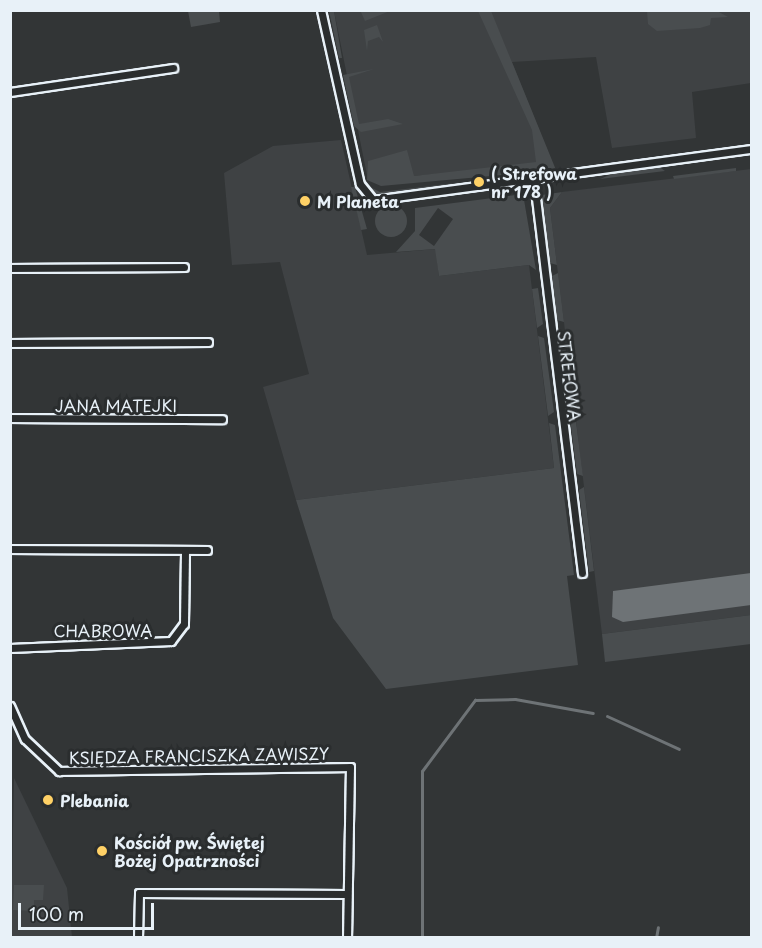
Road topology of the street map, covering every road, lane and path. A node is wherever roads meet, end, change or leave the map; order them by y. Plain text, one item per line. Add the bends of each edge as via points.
1 (321, 10) edge
2 (173, 68) dead end
3 (10, 92) edge
4 (752, 149) edge
5 (534, 182) junction
6 (184, 267) dead end
7 (10, 268) edge
8 (208, 342) dead end
9 (10, 343) edge
10 (10, 418) edge
11 (222, 419) dead end
12 (10, 549) edge
13 (185, 550) junction
14 (207, 550) dead end
15 (582, 573) dead end
16 (10, 648) edge
17 (10, 706) edge
18 (347, 894) junction
19 (138, 938) edge
20 (347, 938) edge

1 - 5 street via 366,195 385,200
2 - 3 street
4 - 5 street
5 - 15 street, STREFOWA
6 - 7 street
8 - 9 street
10 - 11 street, JANA MATEJKI
12 - 13 street
13 - 14 street
13 - 16 street, CHABROWA via 184,624 171,641
17 - 18 street, KSIĘDZA FRANCISZKA ZAWISZY via 25,739 59,771 350,767
18 - 19 street via 139,893
18 - 20 street

